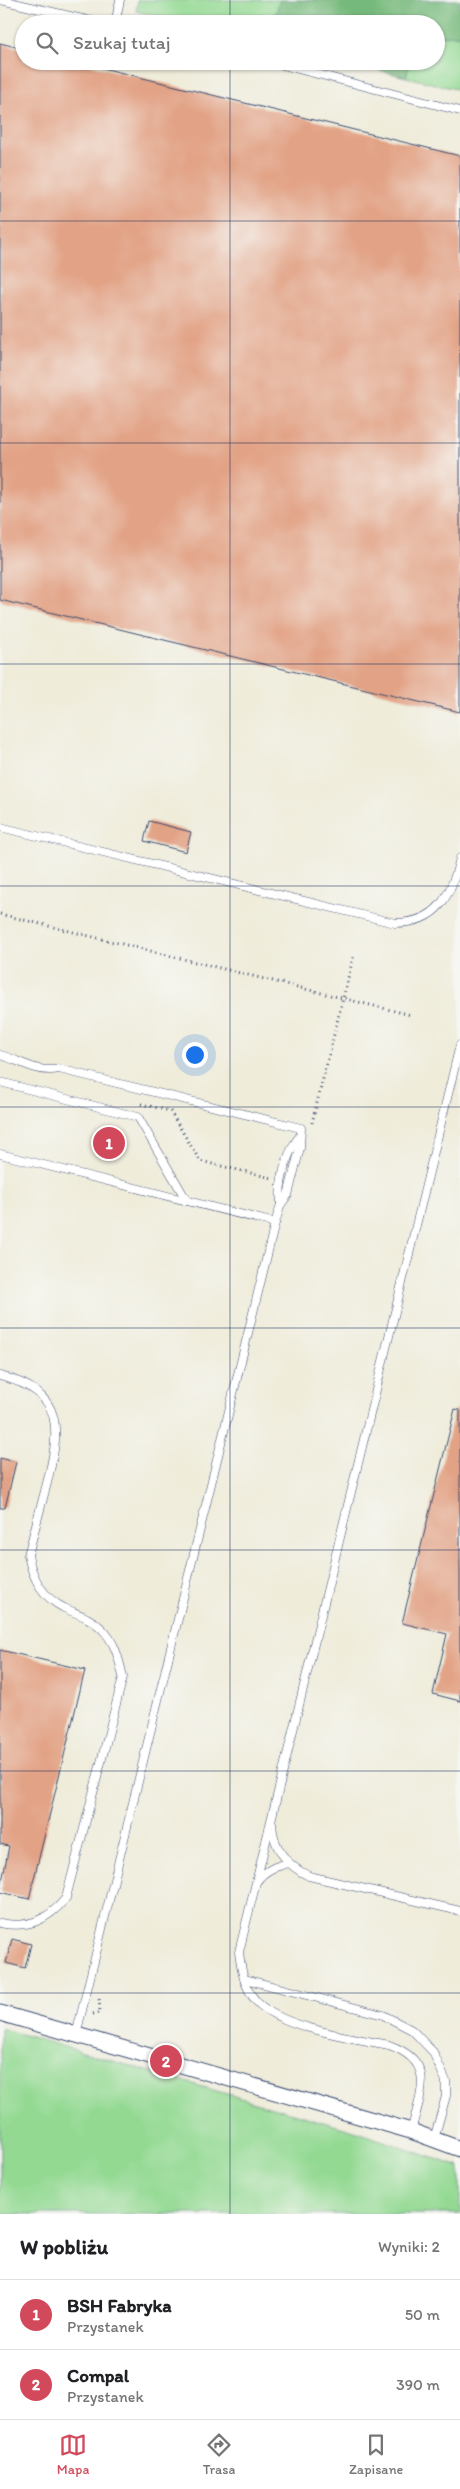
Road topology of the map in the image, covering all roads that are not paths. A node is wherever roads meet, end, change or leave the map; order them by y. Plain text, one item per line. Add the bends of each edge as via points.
1 (1, 0) edge
2 (120, 0) edge
3 (65, 15) edge
4 (117, 15) edge
5 (302, 70) edge
6 (460, 110) edge
7 (0, 827) edge
8 (460, 858) edge
9 (460, 1045) edge
10 (0, 1055) edge
11 (0, 1082) edge
12 (0, 1154) edge
13 (187, 1201) junction
14 (275, 1223) junction
15 (0, 1376) edge
16 (272, 1816) junction
17 (289, 1863) junction
18 (255, 1884) junction
19 (460, 1911) edge
20 (0, 1923) edge
21 (244, 1979) junction
22 (0, 2013) edge
23 (76, 2035) junction
24 (411, 2131) junction
25 (434, 2139) junction
26 (460, 2149) edge

1 - 3 lane
2 - 4 lane
5 - 6 lane
7 - 8 lane via 395,923 425,918 437,909 448,894
9 - 16 lane
10 - 14 lane via 50,1072 59,1069 301,1128 300,1148 288,1195 281,1204
11 - 13 lane via 138,1117
12 - 13 lane
13 - 14 lane
14 - 23 lane
15 - 20 lane via 20,1380 30,1386 48,1405 55,1420 56,1449 28,1554 30,1569 51,1600 93,1620 103,1629 119,1657 123,1677 66,1898 56,1910 34,1923
16 - 17 lane via 275,1842
16 - 18 lane
17 - 18 lane via 262,1873
17 - 19 lane via 309,1876
18 - 21 lane via 239,1952
21 - 24 lane via 258,2002 284,2018 303,2026 389,2045 413,2057 423,2081
21 - 25 lane via 383,2015 412,2030 433,2052 446,2081 446,2096
22 - 23 street
23 - 24 street
24 - 25 street
25 - 26 street

